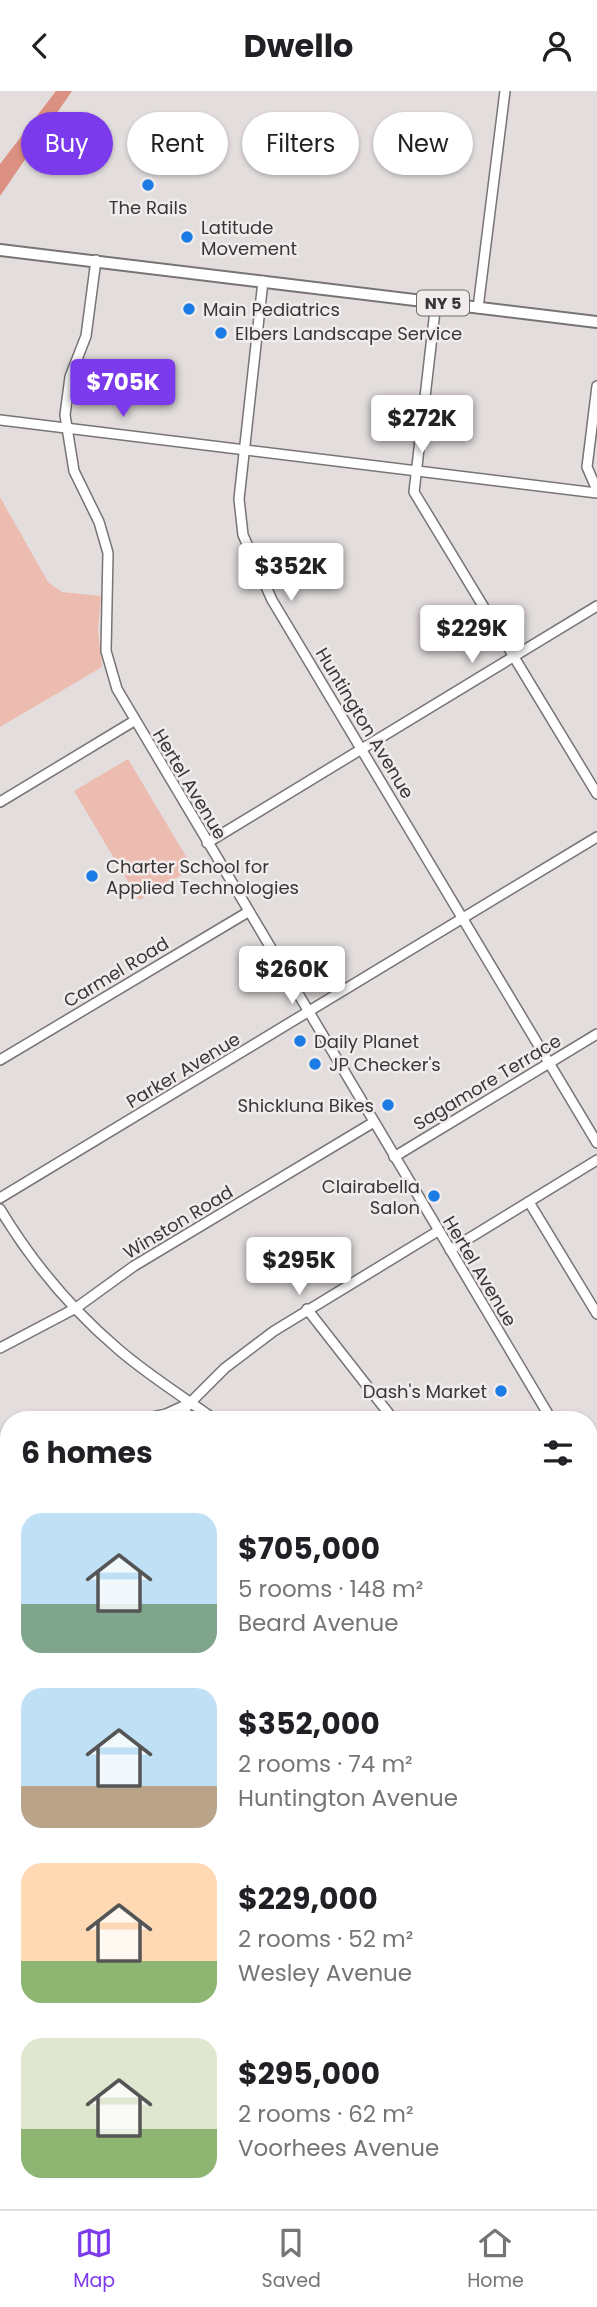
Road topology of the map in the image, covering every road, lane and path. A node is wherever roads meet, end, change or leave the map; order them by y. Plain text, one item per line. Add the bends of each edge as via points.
1 (505, 91) edge
2 (0, 250) edge
3 (96, 260) junction
4 (263, 281) junction
5 (436, 302) junction
6 (478, 308) junction
7 (597, 322) edge
8 (597, 386) edge
9 (0, 420) edge
10 (66, 428) junction
11 (243, 448) junction
12 (416, 470) junction
13 (597, 491) edge
14 (597, 606) edge
15 (514, 657) junction
16 (134, 721) junction
17 (362, 749) junction
18 (597, 794) edge
19 (0, 802) edge
20 (597, 837) edge
21 (206, 843) junction
22 (248, 912) junction
23 (464, 917) junction
24 (308, 1013) junction
25 (597, 1034) edge
26 (0, 1060) edge
27 (550, 1063) junction
28 (373, 1122) junction
29 (597, 1143) edge
30 (394, 1157) junction
31 (597, 1160) edge
32 (0, 1198) edge
33 (529, 1202) junction
34 (0, 1209) edge
35 (438, 1231) junction
36 (450, 1250) junction
37 (76, 1308) junction
38 (307, 1309) junction
39 (597, 1314) edge
40 (0, 1347) edge
41 (190, 1403) junction
42 (173, 1411) edge
43 (184, 1411) edge
44 (202, 1411) edge
45 (387, 1411) edge
46 (546, 1411) edge

1 - 6 street
2 - 3 main road, NY 5
3 - 4 main road, NY 5
3 - 10 street, Hertel Avenue via 86,336 66,393
4 - 5 main road, NY 5
4 - 11 street, Huntington Avenue
5 - 6 main road, NY 5
5 - 12 street
6 - 7 main road, NY 5
8 - 13 street via 587,467
9 - 10 street
10 - 11 street
10 - 16 street, Hertel Avenue via 74,471 99,522 108,553 106,651 117,689
11 - 12 street
11 - 17 street, Huntington Avenue via 239,499 249,551 272,600
12 - 13 street
12 - 15 street via 414,492
14 - 15 street
15 - 17 street
15 - 18 street
16 - 19 street
16 - 21 street, Hertel Avenue
17 - 21 street
17 - 23 street, Huntington Avenue
20 - 23 street, Parker Avenue
21 - 22 street, Hertel Avenue
22 - 24 street, Hertel Avenue
22 - 26 street, Carmel Road
23 - 24 street, Parker Avenue
23 - 27 street, Huntington Avenue
24 - 28 street, Hertel Avenue
24 - 32 street, Parker Avenue
25 - 27 street, Sagamore Terrace
27 - 29 street, Huntington Avenue
27 - 30 street, Sagamore Terrace
28 - 30 street, Hertel Avenue
28 - 37 street, Winston Road via 134,1266
30 - 35 street, Hertel Avenue
31 - 33 street
33 - 36 street
33 - 39 street
34 - 37 street via 30,1256
35 - 36 street, Hertel Avenue
35 - 38 street
36 - 46 street, Hertel Avenue
37 - 40 street, Winston Road
37 - 41 street via 119,1350
38 - 41 street via 245,1352
38 - 45 street
41 - 42 street
41 - 43 street
41 - 44 street

